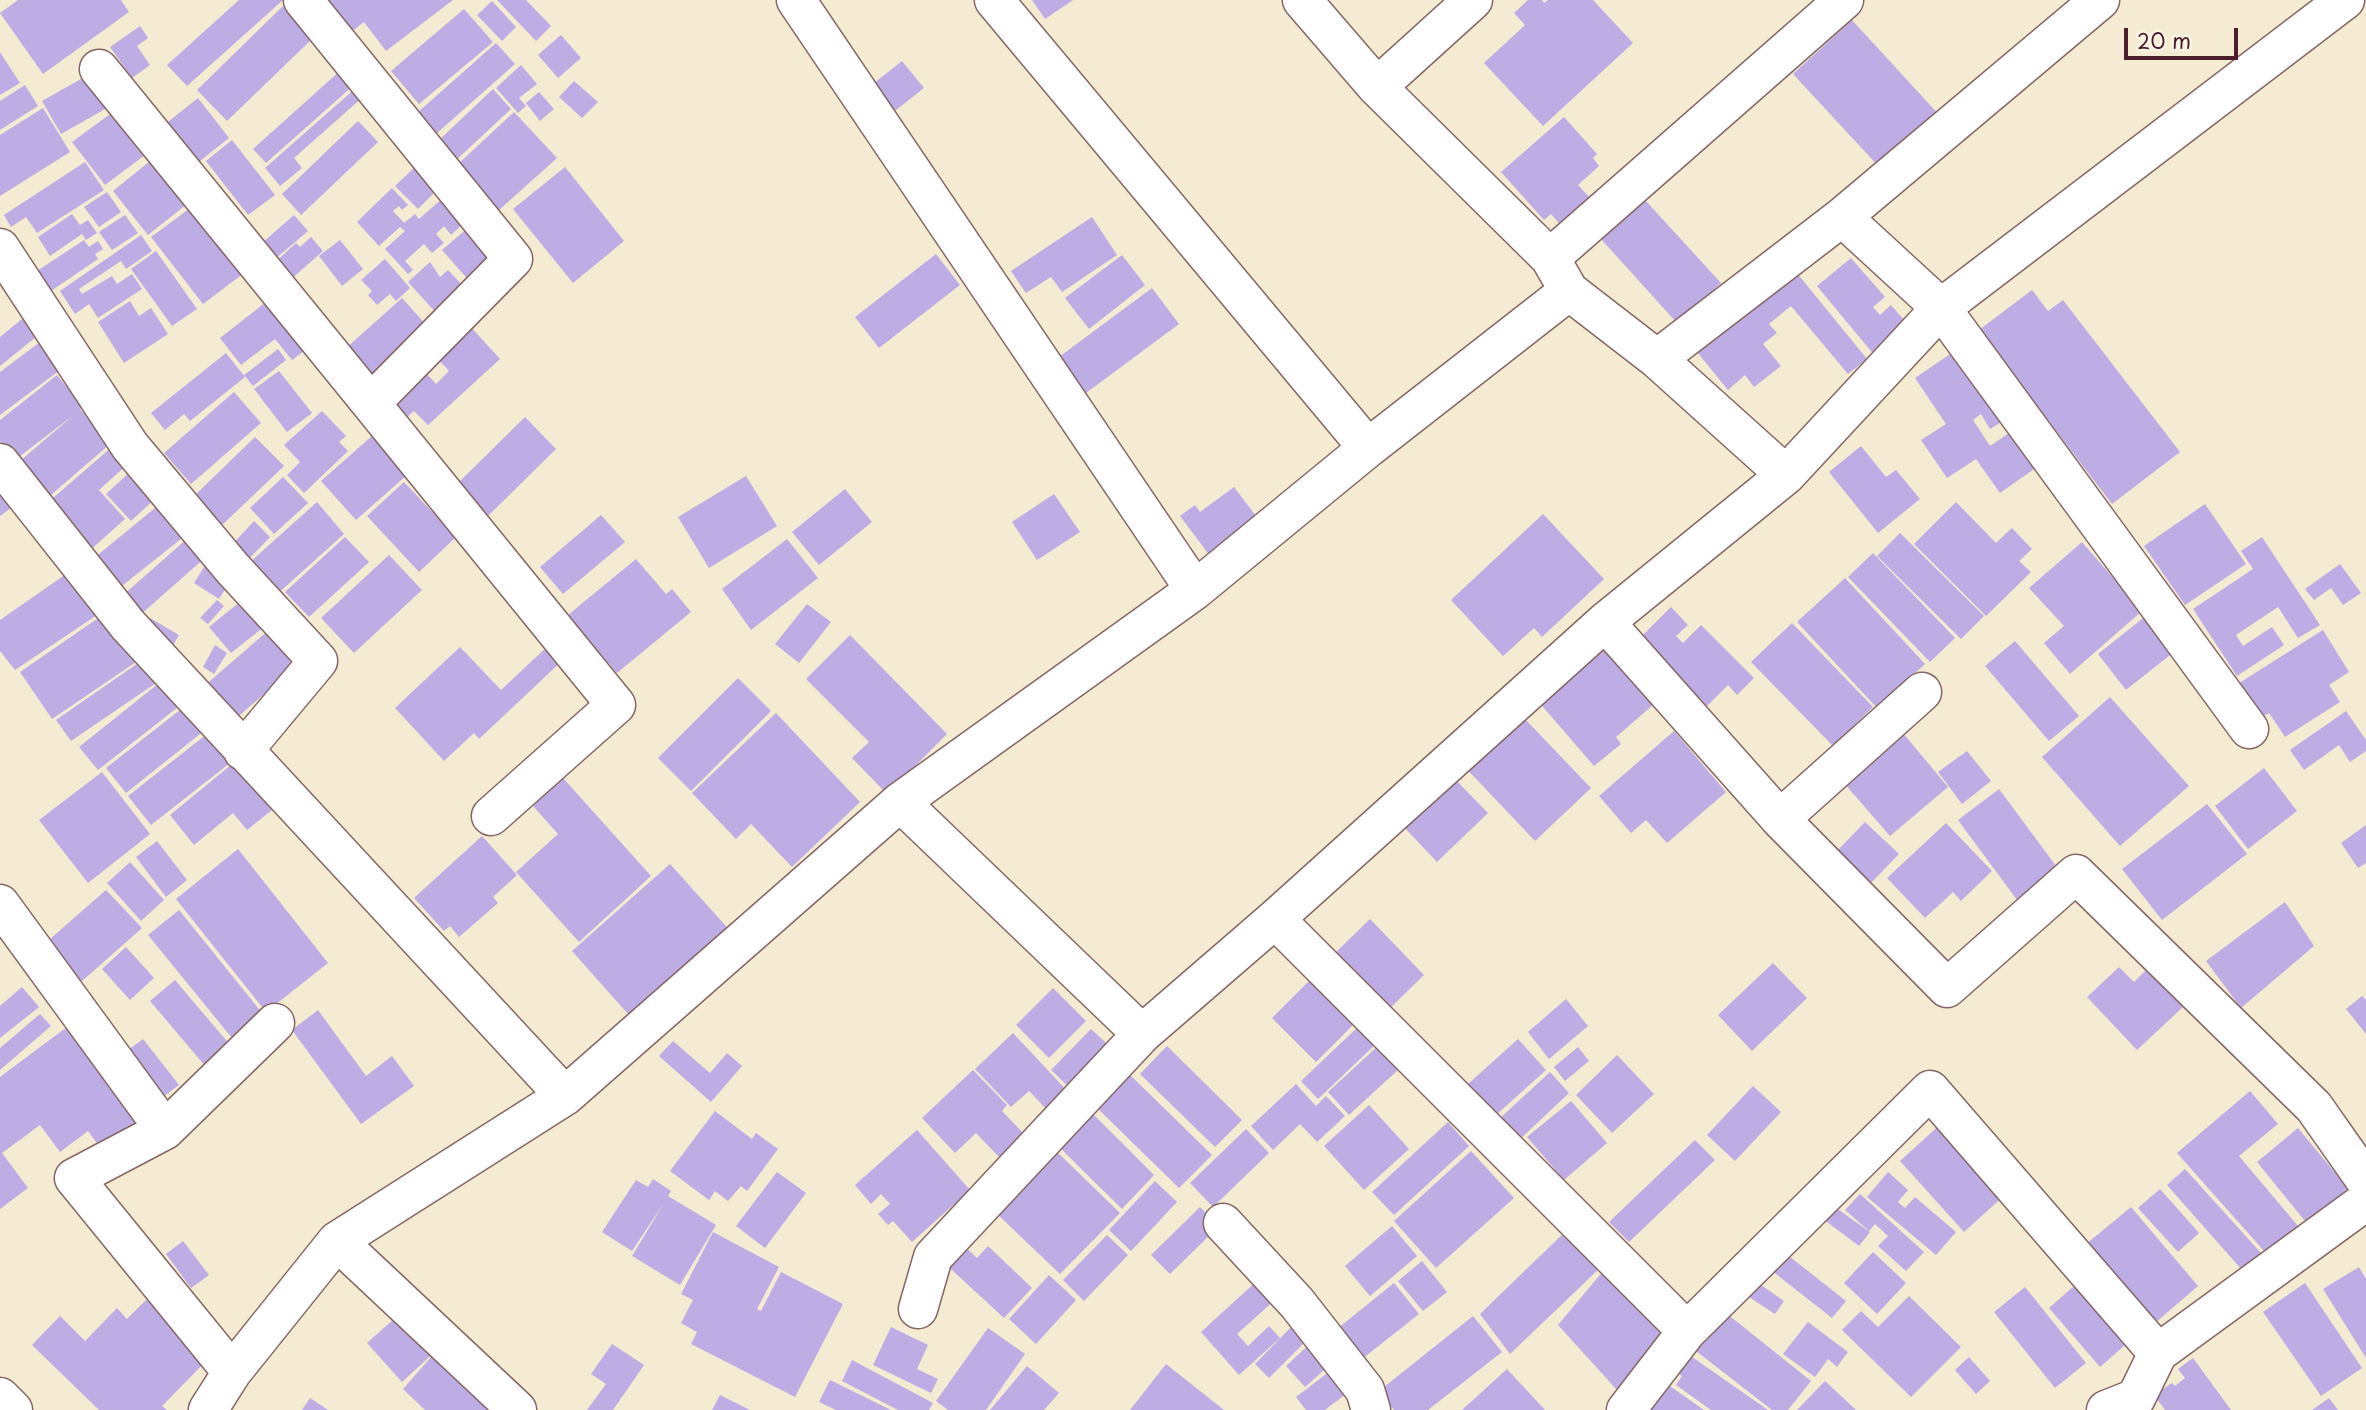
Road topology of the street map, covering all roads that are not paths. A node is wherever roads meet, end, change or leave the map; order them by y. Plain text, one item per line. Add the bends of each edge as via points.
1 (303, 0) edge
2 (796, 0) edge
3 (994, 0) edge
4 (1302, 0) edge
5 (1473, 0) edge
6 (1844, 0) edge
7 (2100, 0) edge
8 (2346, 0) edge
9 (99, 69) dead end
10 (1377, 87) junction
11 (1842, 217) junction
12 (0, 248) edge
13 (1550, 258) junction
14 (1570, 291) junction
15 (1941, 308) junction
16 (1657, 359) junction
17 (372, 402) junction
18 (1368, 448) junction
19 (0, 463) edge
20 (1786, 475) junction
21 (1195, 590) junction
22 (1605, 622) junction
23 (1922, 692) dead end
24 (2249, 729) dead end
25 (243, 751) junction
26 (900, 803) junction
27 (491, 816) dead end
28 (1780, 819) junction
29 (0, 904) edge
30 (1275, 919) junction
31 (275, 1023) dead end
32 (1142, 1034) junction
33 (565, 1096) junction
34 (165, 1130) junction
35 (2366, 1181) edge
36 (2366, 1201) edge
37 (1223, 1223) dead end
38 (337, 1241) junction
39 (918, 1309) dead end
40 (1687, 1331) junction
41 (2158, 1353) junction
42 (232, 1372) junction
43 (0, 1397) edge
44 (2129, 1406) edge
45 (13, 1410) edge
46 (208, 1410) edge
47 (517, 1410) edge
48 (1371, 1410) edge
49 (1626, 1410) edge

1 - 17 street via 513,259
2 - 21 street
3 - 18 street
4 - 10 street
5 - 10 street
6 - 13 street
7 - 11 street
8 - 15 street
9 - 17 street
10 - 13 street
11 - 15 street
11 - 16 street
12 - 25 street via 130,446 318,661
13 - 14 street
14 - 16 street
14 - 18 street
15 - 20 street
15 - 24 street
16 - 20 street
17 - 27 street via 616,705
18 - 21 street
19 - 25 street via 128,625
20 - 22 street
21 - 26 street
22 - 28 street
22 - 30 street
23 - 28 street
25 - 33 street
26 - 32 street
26 - 33 street
28 - 35 street via 1947,988 2076,874 2314,1107
29 - 34 street
30 - 32 street
30 - 40 street
31 - 34 street
32 - 39 street via 933,1257
33 - 38 street
34 - 42 street via 74,1178
36 - 41 street
37 - 48 street via 1297,1303 1365,1390
38 - 42 street
38 - 47 street
40 - 41 street via 1930,1090
40 - 49 street
41 - 44 street
42 - 46 street
43 - 45 street

